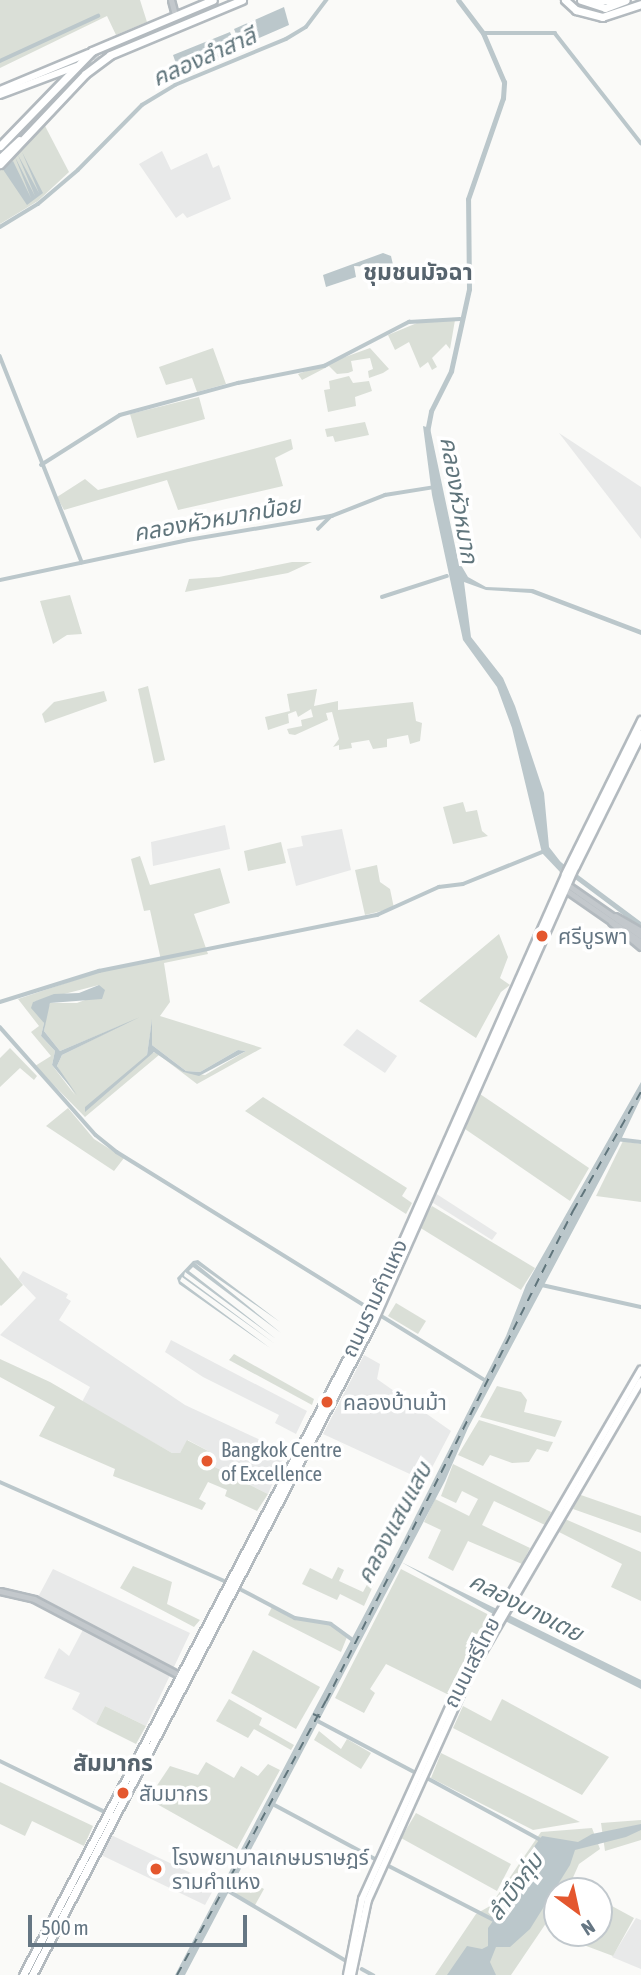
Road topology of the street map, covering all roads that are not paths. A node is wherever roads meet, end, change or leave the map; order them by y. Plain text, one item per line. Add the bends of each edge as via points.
1 (171, 0) edge
2 (213, 0) edge
3 (221, 0) edge
4 (232, 0) edge
5 (242, 0) edge
6 (565, 0) edge
7 (571, 0) edge
8 (581, 0) edge
9 (591, 0) edge
10 (616, 0) edge
11 (626, 0) edge
12 (640, 2) edge
13 (175, 15) junction
14 (135, 36) junction
15 (92, 51) junction
16 (106, 58) junction
17 (66, 62) junction
18 (77, 66) junction
19 (85, 74) junction
20 (48, 75) junction
21 (0, 90) edge
22 (60, 92) junction
23 (0, 95) edge
24 (0, 146) edge
25 (0, 155) edge
26 (0, 164) edge
27 (641, 720) edge
28 (641, 733) edge
29 (567, 877) junction
30 (581, 897) junction
31 (558, 904) junction
32 (610, 917) junction
33 (630, 931) junction
34 (641, 933) edge
35 (641, 942) edge
36 (641, 947) edge
37 (405, 1240) junction
38 (641, 1370) edge
39 (641, 1381) edge
40 (631, 1394) junction
41 (312, 1432) junction
42 (0, 1591) edge
43 (179, 1675) junction
44 (171, 1700) junction
45 (447, 1717) junction
46 (109, 1820) junction
47 (23, 1975) edge
48 (32, 1975) edge
49 (347, 1975) edge
50 (352, 1975) edge

1 - 13 street
2 - 13 main road
3 - 14 main road
4 - 14 main road
5 - 14 main road
6 - 12 main road via 576,10 602,17
7 - 12 main road via 589,11 620,10
8 - 11 main road via 605,8
9 - 10 main road
13 - 14 main road
14 - 15 main road
14 - 16 main road
15 - 17 main road
15 - 18 main road
16 - 18 main road
16 - 19 main road
17 - 18 main road
17 - 21 main road
18 - 19 main road
18 - 20 main road
18 - 22 main road
19 - 22 main road
20 - 22 main road via 58,76
20 - 23 main road
22 - 24 main road
22 - 25 main road
22 - 26 main road
27 - 29 main road, ถนนรามคำแหง
28 - 29 main road, ถนนรามคำแหง
29 - 30 street
29 - 30 street
29 - 31 main road, ถนนรามคำแหง
29 - 37 main road, ถนนรามคำแหง
30 - 31 street
30 - 32 street
31 - 37 main road, ถนนรามคำแหง
32 - 33 street
32 - 34 street
32 - 36 street
33 - 34 street
33 - 35 street
37 - 41 main road, ถนนรามคำแหง via 371,1319
38 - 40 main road, ถนนเสรีไทย
39 - 40 main road, ถนนเสรีไทย
40 - 45 main road, ถนนเสรีไทย via 502,1609
41 - 43 main road, ถนนรามคำแหง
41 - 44 main road, ถนนรามคำแหง
42 - 43 street via 34,1599
43 - 44 main road, ถนนรามคำแหง
44 - 46 main road, ถนนรามคำแหง
45 - 49 main road, ถนนเสรีไทย via 362,1899
45 - 50 main road, ถนนเสรีไทย via 366,1905
46 - 47 main road, ถนนรามคำแหง
46 - 48 main road, ถนนรามคำแหง

